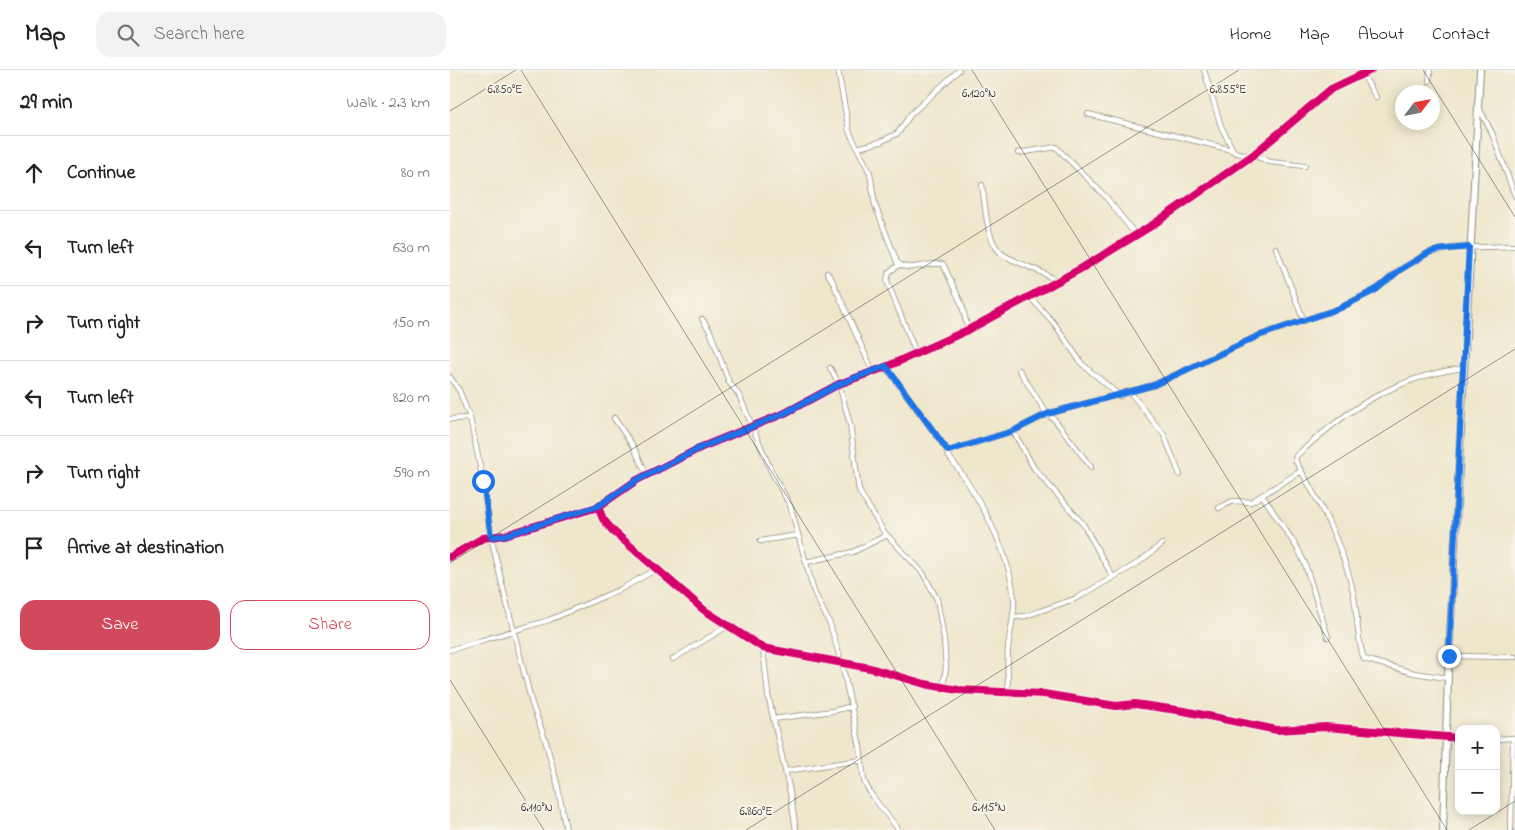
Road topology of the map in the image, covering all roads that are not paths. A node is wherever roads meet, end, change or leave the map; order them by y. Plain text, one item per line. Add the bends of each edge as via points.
1 (838, 70) edge
2 (958, 70) edge
3 (1204, 70) edge
4 (1356, 70) edge
5 (1371, 70) edge
6 (1430, 70) edge
7 (1480, 70) edge
8 (1361, 76) junction
9 (1430, 81) dead end
10 (1376, 97) dead end
11 (1479, 108) junction
12 (1088, 114) dead end
13 (858, 148) junction
14 (1232, 150) junction
15 (1018, 153) dead end
16 (1252, 155) junction
17 (1305, 166) dead end
18 (982, 185) dead end
19 (1515, 196) edge
20 (1135, 234) junction
21 (1515, 246) edge
22 (1469, 247) junction
23 (1276, 248) dead end
24 (899, 265) junction
25 (827, 273) dead end
26 (1057, 281) junction
27 (1029, 296) junction
28 (702, 319) dead end
29 (1304, 321) junction
30 (968, 330) junction
31 (916, 353) junction
32 (886, 366) junction
33 (830, 368) dead end
34 (1464, 368) junction
35 (1019, 370) dead end
36 (873, 372) junction
37 (450, 377) edge
38 (839, 384) junction
39 (1130, 392) junction
40 (1120, 396) junction
41 (1047, 414) junction
42 (470, 418) junction
43 (614, 418) dead end
44 (450, 419) edge
45 (752, 426) junction
46 (1013, 431) junction
47 (948, 451) junction
48 (1091, 467) dead end
49 (1301, 470) junction
50 (647, 475) junction
51 (1180, 475) dead end
52 (1262, 495) junction
53 (598, 506) junction
54 (1219, 508) dead end
55 (798, 535) junction
56 (887, 535) junction
57 (491, 537) junction
58 (760, 541) dead end
59 (1162, 544) dead end
60 (450, 557) edge
61 (806, 562) junction
62 (657, 569) junction
63 (1114, 577) junction
64 (1014, 617) junction
65 (728, 626) junction
66 (514, 631) junction
67 (1328, 637) dead end
68 (763, 648) junction
69 (450, 650) edge
70 (1449, 656) junction
71 (1515, 657) edge
72 (673, 660) dead end
73 (842, 664) junction
74 (1448, 678) junction
75 (943, 687) junction
76 (1008, 692) junction
77 (852, 706) junction
78 (773, 719) junction
79 (1446, 738) junction
80 (1455, 738) edge
81 (1514, 738) edge
82 (1500, 739) edge
83 (862, 760) junction
84 (785, 771) junction
85 (566, 830) edge
86 (796, 830) edge
87 (899, 830) edge
88 (1444, 830) edge
89 (1511, 830) edge

1 - 13 street via 849,132
2 - 13 street via 911,114 898,133
3 - 14 street
4 - 8 street
5 - 8 street
6 - 9 street
7 - 11 main road
8 - 10 street
8 - 16 street via 1331,89
11 - 19 street via 1492,133
11 - 22 main road
12 - 14 street
13 - 24 street via 870,173 875,205
14 - 16 street
15 - 20 street via 1056,147 1105,196
16 - 17 street via 1270,162
16 - 20 street
18 - 26 street via 992,239 997,249 1005,257
20 - 26 street
21 - 22 street
22 - 29 street via 1423,255 1362,298
22 - 34 main road
23 - 29 street
24 - 30 street via 943,264 962,304
24 - 31 street via 889,272 887,281
25 - 36 street
26 - 27 street
27 - 30 street
27 - 40 street via 1054,323 1082,364
28 - 45 street
29 - 39 street via 1258,336 1174,377
30 - 31 street
31 - 32 street
32 - 36 street
32 - 47 street
33 - 38 street
34 - 49 street via 1414,378 1368,398 1334,421 1296,456
34 - 70 main road
35 - 41 street
36 - 38 street
37 - 42 street
38 - 45 street via 785,413
38 - 56 street via 850,424 859,491
39 - 40 street
39 - 51 street via 1164,435
40 - 41 street
41 - 46 street
41 - 48 street
42 - 44 street
42 - 57 street
43 - 50 street
45 - 50 street
45 - 55 street via 772,473 786,495
46 - 47 street
46 - 63 street via 1034,468 1082,524
47 - 64 street via 979,500 1001,550 1012,587
49 - 52 street
49 - 74 street via 1325,512 1346,567 1358,612 1364,659 1414,673
50 - 53 street
52 - 54 street via 1250,502 1234,501
52 - 67 street via 1305,564
53 - 57 street
53 - 62 street via 613,531
55 - 58 street
55 - 61 street
56 - 61 street via 853,552
56 - 75 street via 923,573 937,599 946,668
57 - 60 street via 476,541
57 - 66 street
59 - 63 street
61 - 73 street
62 - 65 street via 690,599
62 - 66 street via 621,589
63 - 64 street via 1063,604
64 - 76 street via 1008,651
65 - 68 street
65 - 72 street
66 - 69 street
66 - 85 street via 532,704 557,783
68 - 73 street
68 - 78 street
70 - 71 street
70 - 74 main road
73 - 75 street
73 - 77 street
74 - 79 main road
75 - 76 street
76 - 79 street via 1044,694 1116,706 1135,704 1276,730 1326,727
77 - 78 street
77 - 83 street
78 - 84 street
79 - 80 street
79 - 88 main road
81 - 82 street
81 - 89 street
83 - 84 street
83 - 87 street via 864,781 869,792
84 - 86 street

